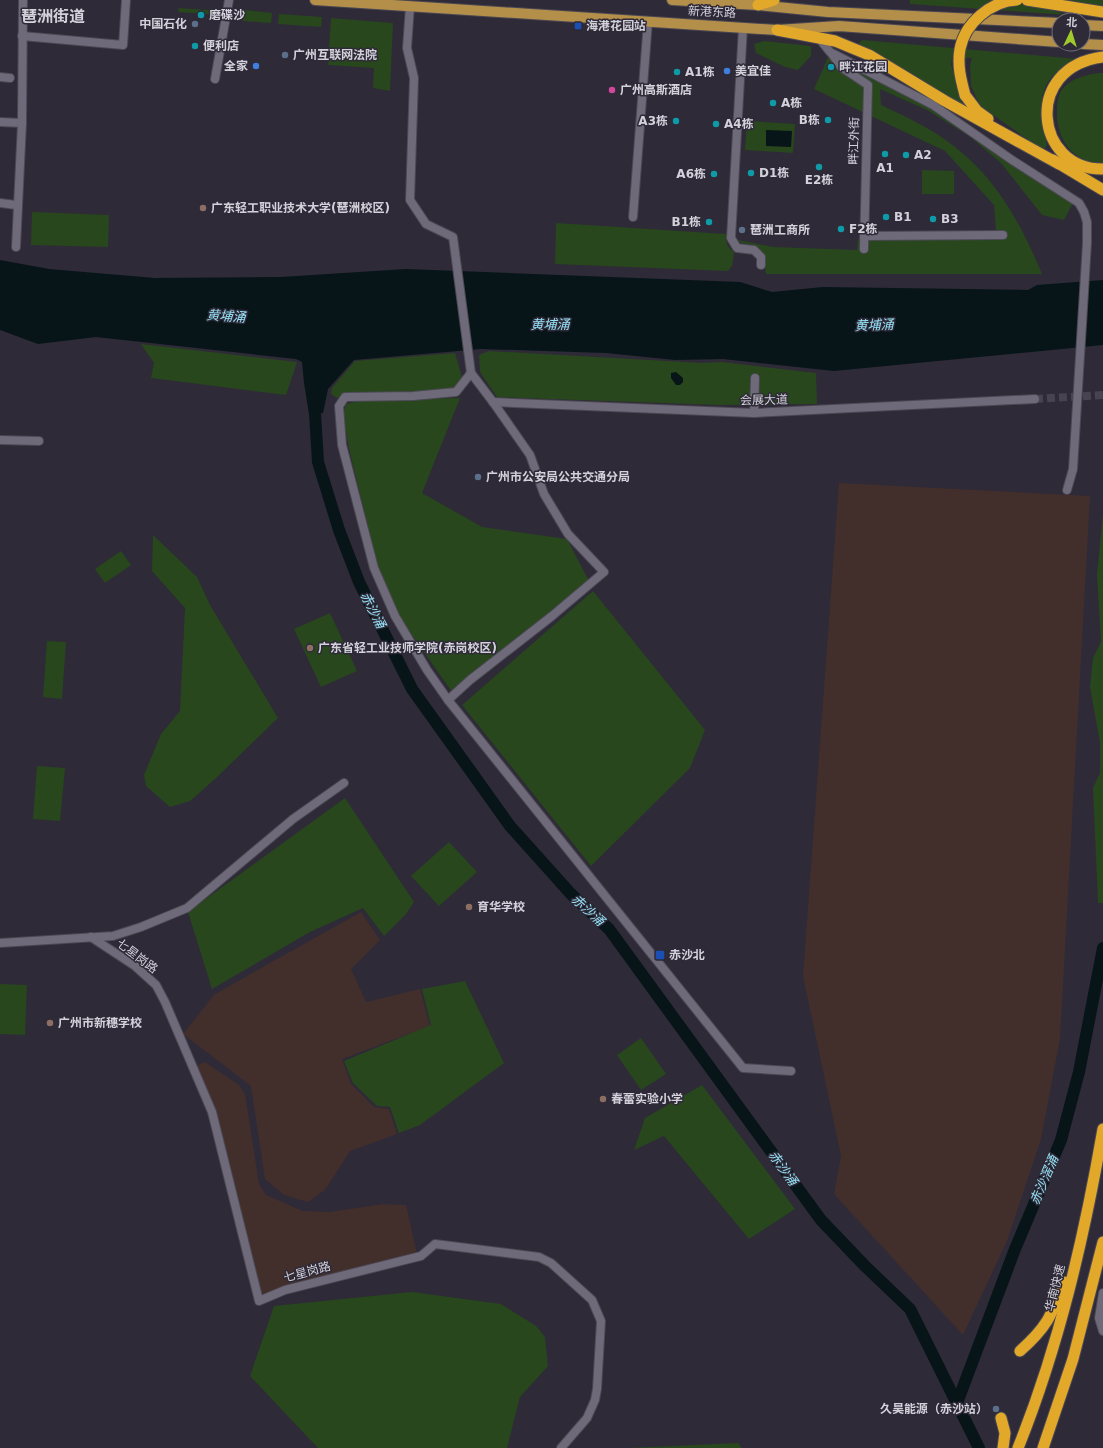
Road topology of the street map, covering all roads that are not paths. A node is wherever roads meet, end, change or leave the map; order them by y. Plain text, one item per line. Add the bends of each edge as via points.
1 (23, 0) edge
2 (126, 0) edge
3 (229, 0) edge
4 (315, 0) edge
5 (436, 0) edge
6 (672, 0) edge
7 (774, 0) edge
8 (1017, 0) edge
9 (1027, 0) edge
10 (410, 2) edge
11 (758, 5) junction
12 (453, 9) junction
13 (1103, 12) edge
14 (648, 22) junction
15 (1051, 23) edge
16 (1091, 25) edge
17 (1103, 26) edge
18 (743, 27) junction
19 (778, 30) junction
20 (22, 36) junction
21 (818, 37) junction
22 (1051, 41) edge
23 (1091, 44) edge
24 (1103, 45) edge
25 (830, 52) junction
26 (1103, 57) edge
27 (0, 77) edge
28 (10, 78) dead end
29 (215, 79) dead end
30 (0, 122) edge
31 (22, 123) junction
32 (1059, 164) junction
33 (1103, 169) edge
34 (1103, 190) edge
35 (0, 203) edge
36 (16, 206) junction
37 (633, 217) dead end
38 (1003, 235) dead end
39 (864, 236) junction
40 (16, 247) dead end
41 (864, 249) dead end
42 (761, 265) dead end
43 (471, 373) junction
44 (755, 378) dead end
45 (1035, 399) tunnel mouth
46 (493, 402) junction
47 (754, 413) junction
48 (0, 440) edge
49 (40, 441) dead end
50 (1067, 490) dead end
51 (448, 700) junction
52 (344, 783) dead end
53 (91, 937) junction
54 (0, 942) edge
55 (790, 1071) dead end
56 (1103, 1129) edge
57 (1082, 1232) junction
58 (1103, 1242) edge
59 (1103, 1293) edge
60 (1103, 1331) edge
61 (1020, 1351) dead end
62 (1001, 1418) dead end
63 (561, 1448) edge
64 (1003, 1448) edge
65 (1018, 1448) edge
66 (1043, 1448) edge

1 - 20 street
2 - 20 street via 123,45
3 - 29 street
4 - 10 main road via 394,5
5 - 12 main road via 442,6
6 - 11 main road, 新港东路
7 - 11 highway
8 - 32 highway, bridge via 1006,0 991,7 976,18 967,32 960,48 959,65 965,95 985,117
9 - 13 highway
10 - 12 main road, 新港东路
10 - 43 street via 408,48 414,78 410,200 426,224 453,237
11 - 15 main road, 新港东路 via 828,12
12 - 14 main road, 新港东路
14 - 18 main road, 新港东路
14 - 37 street
16 - 17 main road
18 - 19 main road, 新港东路
18 - 42 street via 733,237 737,248 754,250 761,257
19 - 21 highway
19 - 22 main road, 新港东路 via 839,26
20 - 31 street
21 - 25 street
21 - 32 highway via 869,55 945,101
23 - 24 main road
25 - 39 street, 畔江外街 via 840,67 868,85
25 - 50 street, bridge via 933,105 1079,203 1084,212 1087,222 1087,243 1073,469
26 - 33 highway via 1092,58 1070,67 1053,87 1047,107 1048,128 1063,154 1073,162 1088,168
27 - 28 street
30 - 31 street
31 - 36 street
32 - 34 highway
35 - 36 street
36 - 40 street
38 - 39 street
39 - 41 street, 畔江外街
43 - 46 street
43 - 51 street via 456,392 413,396 345,396 339,406 342,445 374,568 395,616
44 - 47 street
45 - 47 street, 会展大道
46 - 47 street, 会展大道
46 - 51 street via 530,455 544,494 568,534 604,572
48 - 49 street
51 - 55 street via 743,1068
52 - 53 street, 七星岗路 via 293,819 187,908 113,936
53 - 54 street, 七星岗路
53 - 63 street, 七星岗路 via 135,966 156,985 165,1002 212,1112 259,1301 285,1290 421,1256 435,1244 539,1257 551,1263 592,1300 601,1321 597,1389 587,1418
56 - 57 highway, 华南快速
57 - 61 highway via 1048,1323 1038,1336
57 - 65 highway, 华南快速 via 1054,1344
58 - 66 highway via 1073,1359
59 - 60 street via 1098,1318
62 - 64 highway via 1005,1433

